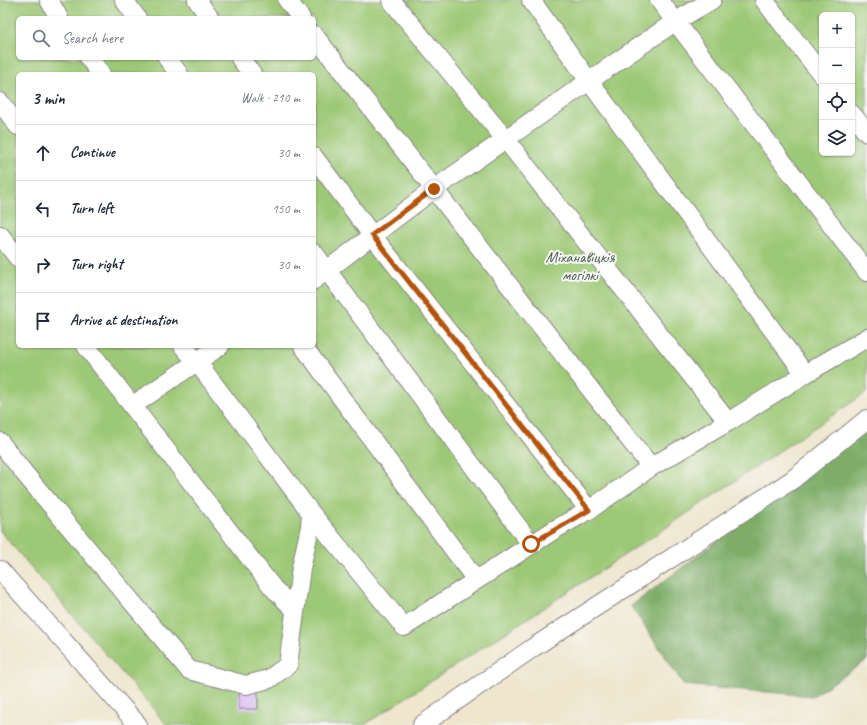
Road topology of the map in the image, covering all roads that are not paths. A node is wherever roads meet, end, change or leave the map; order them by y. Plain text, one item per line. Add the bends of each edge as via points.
1 (48, 0) edge
2 (124, 0) edge
3 (197, 0) edge
4 (287, 0) edge
5 (391, 0) edge
6 (531, 0) edge
7 (659, 0) edge
8 (712, 0) edge
9 (764, 0) edge
10 (58, 16) edge
11 (136, 16) edge
12 (209, 16) edge
13 (299, 16) edge
14 (676, 21) junction
15 (316, 38) edge
16 (90, 60) edge
17 (168, 60) edge
18 (242, 60) edge
19 (819, 71) edge
20 (100, 72) edge
21 (178, 72) edge
22 (250, 72) edge
23 (589, 80) junction
24 (0, 102) edge
25 (855, 118) edge
26 (16, 123) edge
27 (867, 133) edge
28 (506, 140) junction
29 (316, 160) edge
30 (434, 189) junction
31 (0, 235) edge
32 (372, 235) junction
33 (16, 255) edge
34 (316, 259) edge
35 (867, 272) edge
36 (321, 275) edge
37 (867, 338) edge
38 (88, 348) edge
39 (185, 348) edge
40 (217, 348) edge
41 (304, 348) edge
42 (197, 362) junction
43 (805, 374) junction
44 (132, 406) junction
45 (867, 420) edge
46 (728, 422) junction
47 (0, 442) edge
48 (650, 467) junction
49 (589, 510) junction
50 (311, 513) junction
51 (531, 544) junction
52 (0, 570) edge
53 (476, 580) junction
54 (295, 610) junction
55 (138, 725) edge
56 (422, 725) edge

1 - 10 lane
2 - 11 lane
3 - 12 lane
4 - 13 lane
5 - 28 lane
6 - 23 lane
7 - 14 lane
8 - 14 lane
9 - 19 lane
14 - 23 lane
14 - 35 lane
15 - 30 lane
16 - 20 lane
17 - 21 lane
18 - 22 lane
23 - 28 lane
23 - 43 lane
24 - 26 lane
25 - 27 lane
28 - 30 lane
28 - 46 lane
29 - 32 lane
30 - 32 lane
30 - 48 lane
31 - 33 lane
32 - 36 lane
32 - 49 lane
34 - 36 lane
36 - 51 lane
37 - 43 lane
38 - 44 lane
39 - 42 lane
40 - 42 lane
41 - 53 lane
42 - 44 lane
42 - 50 lane
43 - 46 lane
44 - 54 lane via 273,588
45 - 56 lane via 792,480 534,647
46 - 48 lane
47 - 54 lane via 189,670 246,685 269,679 288,666
48 - 49 lane
49 - 51 lane
50 - 53 lane via 404,627
50 - 54 lane
51 - 53 lane
52 - 55 lane

